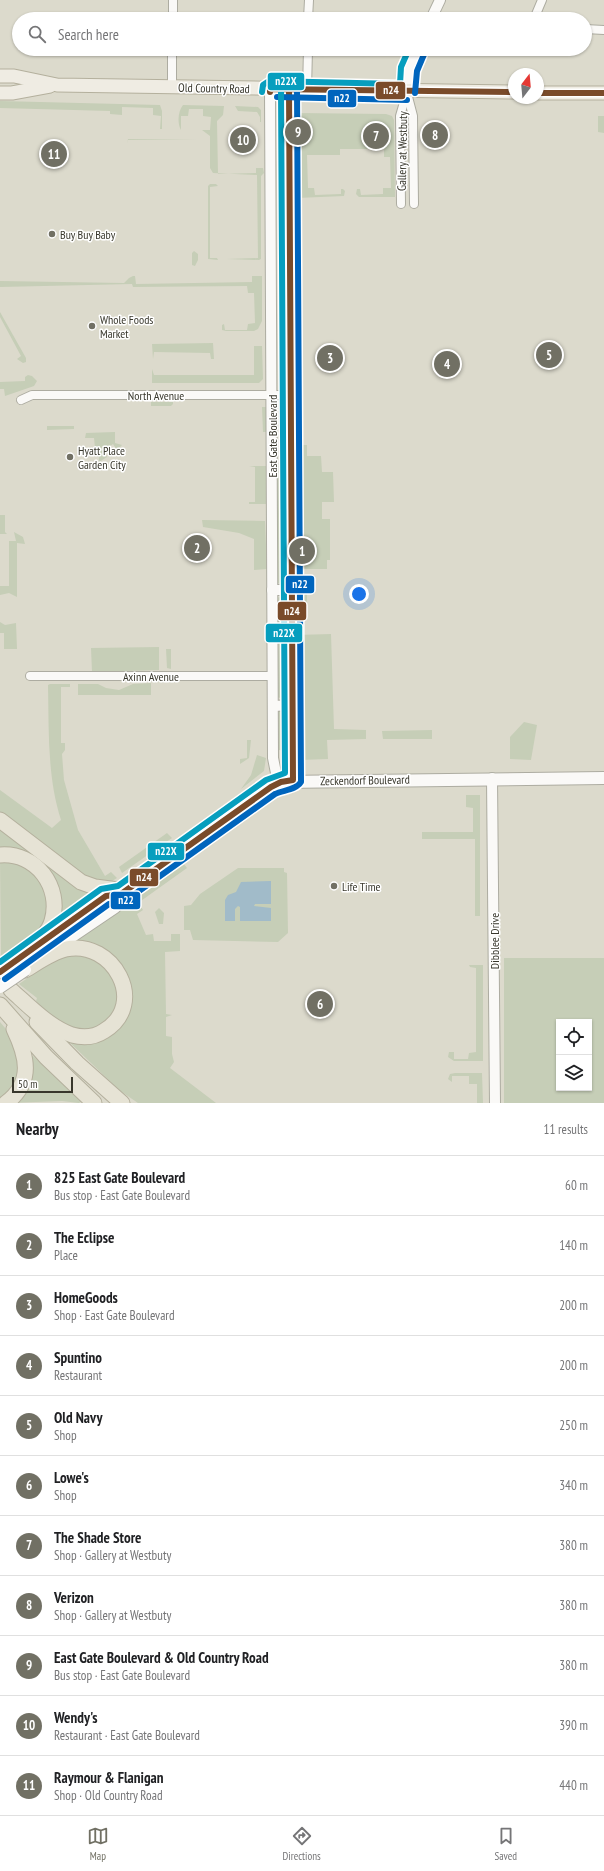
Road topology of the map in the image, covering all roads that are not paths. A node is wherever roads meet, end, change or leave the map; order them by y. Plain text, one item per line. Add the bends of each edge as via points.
1 (173, 0) edge
2 (309, 0) edge
3 (440, 0) edge
4 (542, 0) edge
5 (173, 12) edge
6 (308, 12) edge
7 (434, 12) edge
8 (537, 12) edge
9 (592, 29) edge
10 (604, 30) edge
11 (172, 56) edge
12 (308, 56) edge
13 (415, 56) edge
14 (0, 76) edge
15 (58, 85) junction
16 (172, 88) junction
17 (270, 89) junction
18 (289, 89) junction
19 (307, 90) junction
20 (407, 92) junction
21 (508, 92) edge
22 (0, 93) edge
23 (544, 93) edge
24 (604, 93) edge
25 (401, 204) dead end
26 (414, 204) dead end
27 (272, 395) junction
28 (291, 395) junction
29 (21, 400) dead end
30 (272, 590) junction
31 (292, 590) junction
32 (30, 676) dead end
33 (273, 676) junction
34 (273, 706) junction
35 (293, 706) junction
36 (602, 777) edge
37 (492, 778) junction
38 (293, 780) junction
39 (278, 783) junction
40 (0, 820) edge
41 (0, 855) edge
42 (123, 892) junction
43 (22, 961) junction
44 (0, 972) edge
45 (0, 976) edge
46 (5, 989) edge
47 (3, 1008) edge
48 (6, 1103) edge
49 (94, 1103) edge
50 (122, 1103) edge
51 (494, 1103) edge

1 - 5 street
2 - 6 street
3 - 7 street
4 - 8 street
9 - 10 street
11 - 16 street
12 - 19 street
13 - 20 street via 408,72
14 - 15 main road, Old Country Road via 14,76
15 - 16 main road, Old Country Road
15 - 22 main road, Old Country Road
16 - 17 main road, Old Country Road
17 - 18 main road, Old Country Road
17 - 27 street, East Gate Boulevard
18 - 19 main road, Old Country Road
18 - 28 street, East Gate Boulevard
19 - 20 main road, Old Country Road
20 - 21 main road, Old Country Road
20 - 25 street, Gallery at Westbuty via 400,116
20 - 26 street, Gallery at Westbuty via 413,116
23 - 24 main road
27 - 28 street, North Avenue
27 - 29 street, North Avenue via 32,395
27 - 30 street, East Gate Boulevard
28 - 31 street, East Gate Boulevard
30 - 31 street
30 - 33 street, East Gate Boulevard
31 - 35 street, East Gate Boulevard
32 - 33 street, Axinn Avenue
33 - 34 street, East Gate Boulevard
34 - 35 street
34 - 39 street, East Gate Boulevard via 273,763
35 - 38 street, East Gate Boulevard
36 - 37 main road, Zeckendorf Boulevard
37 - 38 main road, Zeckendorf Boulevard
37 - 51 street, Dibblee Drive
38 - 39 main road, Zeckendorf Boulevard
39 - 42 main road, Zeckendorf Boulevard
40 - 42 highway via 81,882 96,888
41 - 43 highway via 15,856 32,863 43,873 52,890 52,922
42 - 43 main road, Zeckendorf Boulevard via 115,906
43 - 44 main road, Zeckendorf Boulevard
43 - 46 main road, Zeckendorf Boulevard, bridge
43 - 46 highway via 77,948 96,953 110,963 122,980 124,994 120,1014 111,1026 102,1032 88,1036 74,1035 51,1024
45 - 46 highway
46 - 50 highway via 67,1053
47 - 48 highway via 23,1049 26,1064 22,1083
47 - 49 highway via 46,1057

